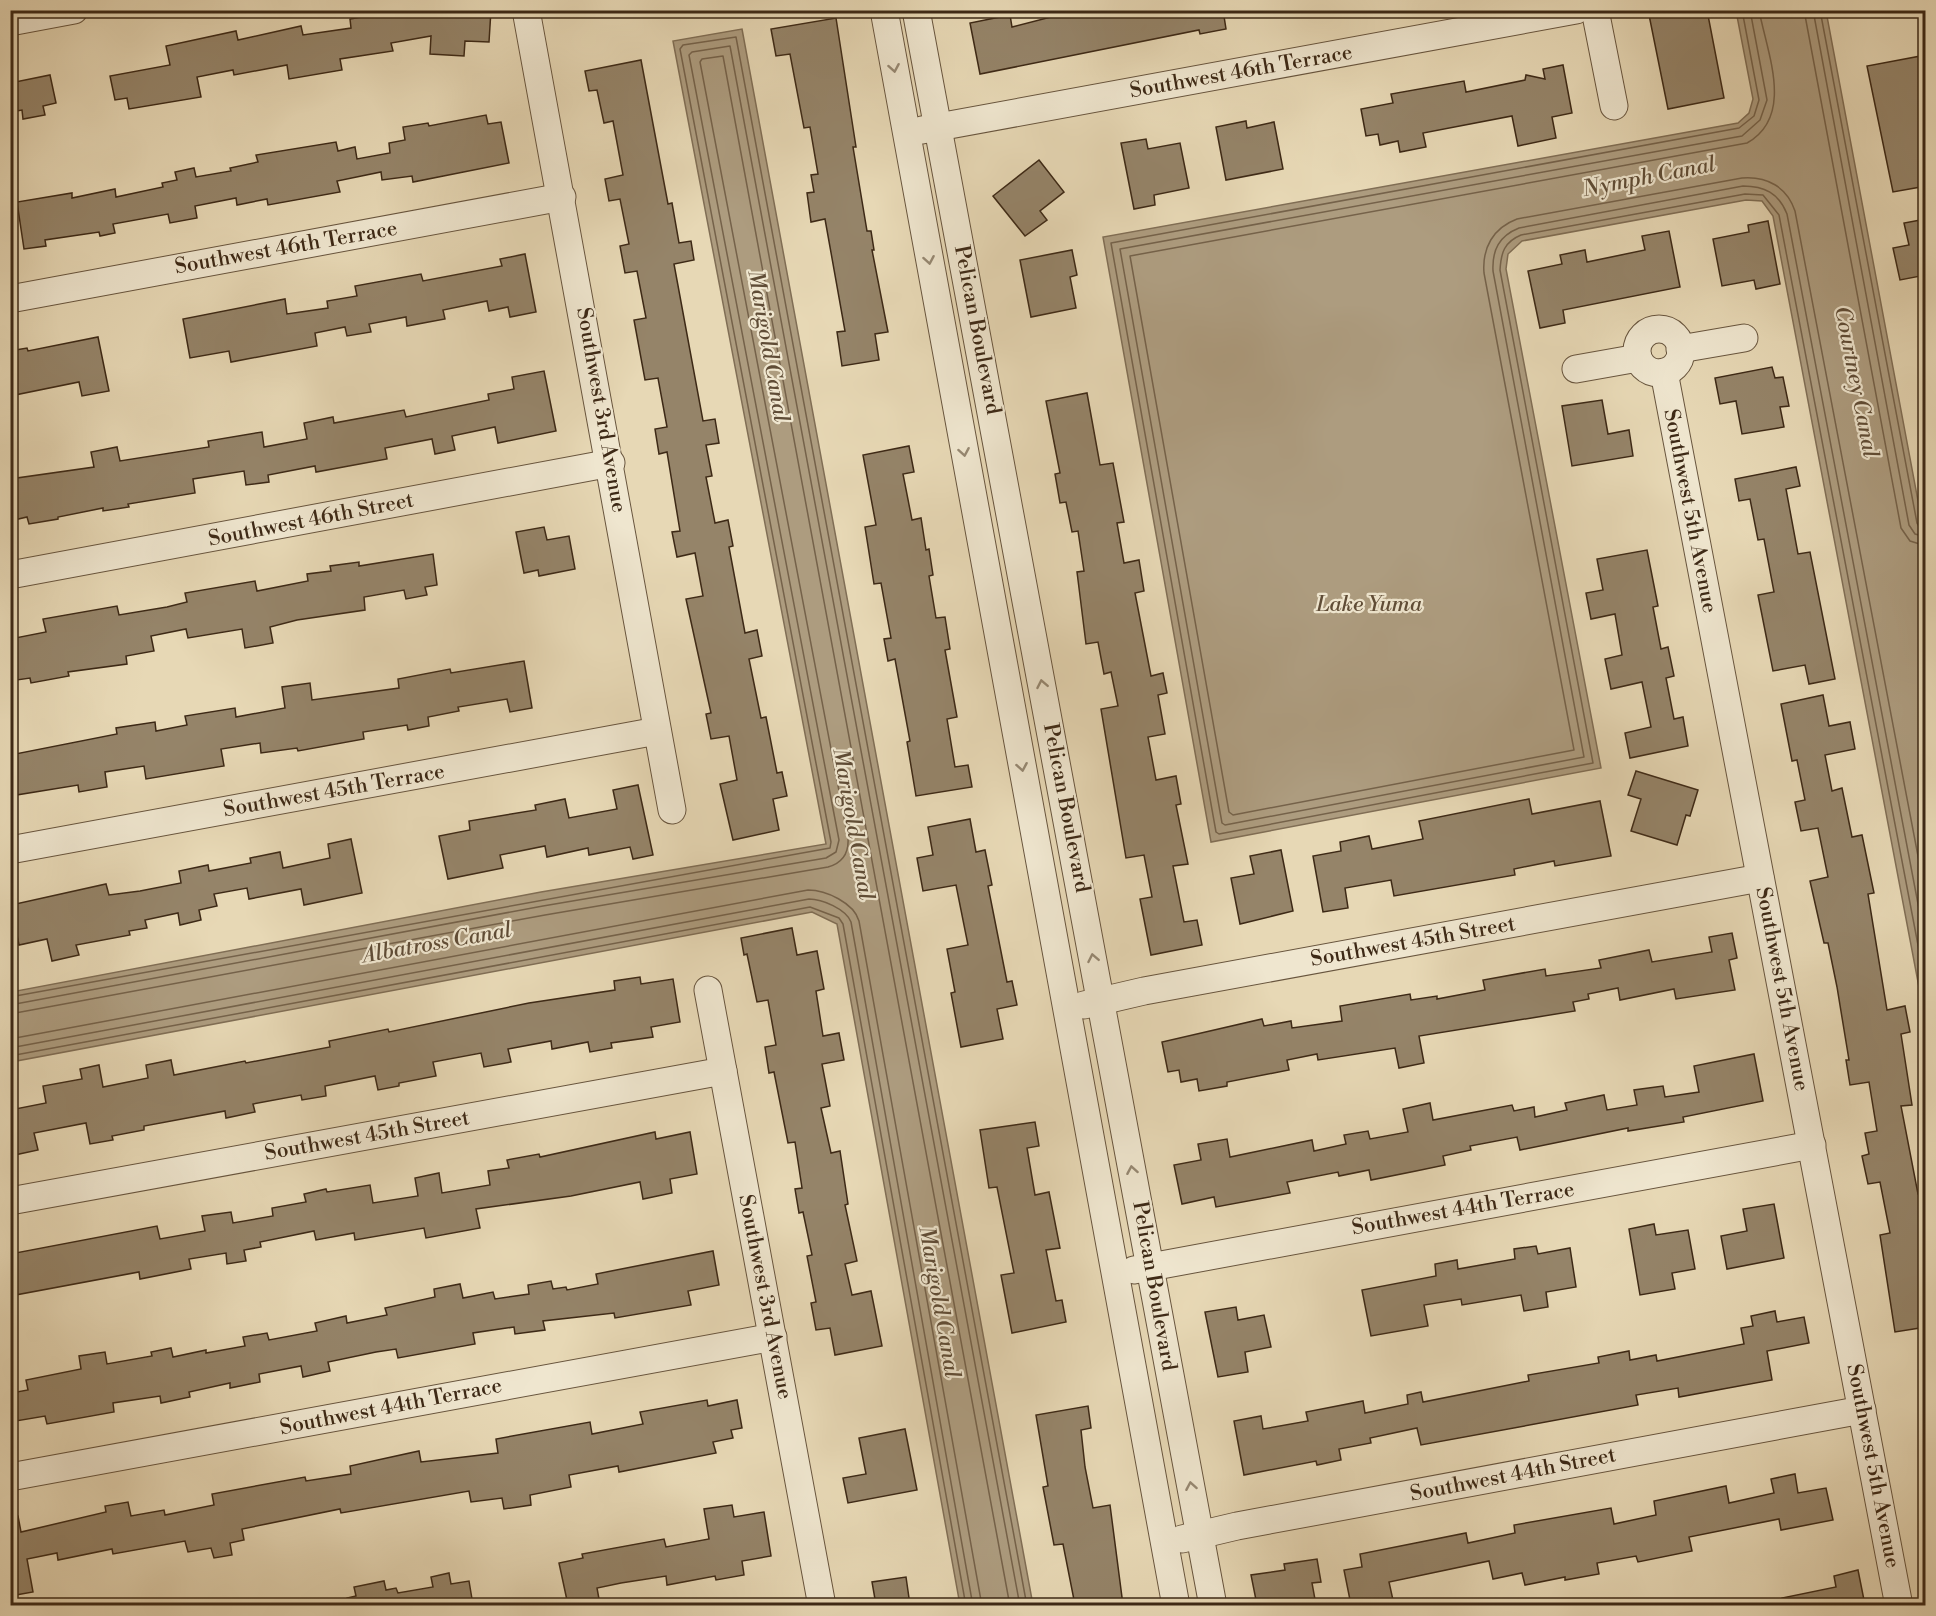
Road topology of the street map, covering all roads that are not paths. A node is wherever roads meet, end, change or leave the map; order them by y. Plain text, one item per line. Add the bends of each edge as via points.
1 (74, 10) edge
2 (526, 10) edge
3 (884, 10) edge
4 (916, 10) edge
5 (1576, 10) edge
6 (1596, 10) edge
7 (10, 22) edge
8 (1614, 106) dead end
9 (939, 128) junction
10 (905, 131) junction
11 (562, 197) junction
12 (10, 299) edge
13 (1744, 338) dead end
14 (1680, 349) junction
15 (1638, 358) junction
16 (1576, 369) dead end
17 (1664, 372) junction
18 (610, 463) junction
19 (10, 575) edge
20 (657, 731) junction
21 (672, 810) dead end
22 (10, 850) edge
23 (1760, 878) junction
24 (708, 990) dead end
25 (1101, 1000) junction
26 (1066, 1010) junction
27 (723, 1071) junction
28 (1812, 1145) junction
29 (10, 1201) edge
30 (1150, 1267) junction
31 (1115, 1274) junction
32 (772, 1337) junction
33 (1862, 1410) junction
34 (10, 1477) edge
35 (1200, 1534) junction
36 (1164, 1543) junction
37 (817, 1605) edge
38 (1176, 1605) edge
39 (1213, 1605) edge
40 (1899, 1605) edge

1 - 7 street
2 - 11 street, Southwest 3rd Avenue
3 -> 10 street, Pelican Boulevard
4 - 9 street, Pelican Boulevard
5 - 9 street, Southwest 46th Terrace
6 - 8 street
9 - 10 street, Southwest 46th Terrace
25 -> 9 street, Pelican Boulevard
10 -> 26 street, Pelican Boulevard
11 - 12 street, Southwest 46th Terrace
11 - 18 street, Southwest 3rd Avenue
13 - 14 street
14 - 15 street via 1674,336 1654,330 1638,343
14 - 17 street via 1675,366
15 - 16 street
15 - 17 street via 1651,371
17 - 23 street, Southwest 5th Avenue
18 - 19 street, Southwest 46th Street
18 - 20 street, Southwest 3rd Avenue
20 - 21 street, Southwest 3rd Avenue
20 - 22 street, Southwest 45th Terrace
23 - 25 street, Southwest 45th Street
23 - 28 street, Southwest 5th Avenue
24 - 27 street, Southwest 3rd Avenue
25 - 26 street, Southwest 45th Street
30 -> 25 street, Pelican Boulevard
26 - 31 street, Pelican Boulevard
27 - 29 street, Southwest 45th Street
27 - 32 street, Southwest 3rd Avenue
28 - 30 street, Southwest 44th Terrace
28 - 33 street, Southwest 5th Avenue
30 - 31 street, Southwest 44th Terrace
35 -> 30 street, Pelican Boulevard
31 - 36 street, Pelican Boulevard
32 - 34 street, Southwest 44th Terrace
32 - 37 street, Southwest 3rd Avenue
33 - 35 street, Southwest 44th Street
33 - 40 street, Southwest 5th Avenue
35 - 36 street, Southwest 44th Street
35 - 39 street, Pelican Boulevard
36 - 38 street, Pelican Boulevard

